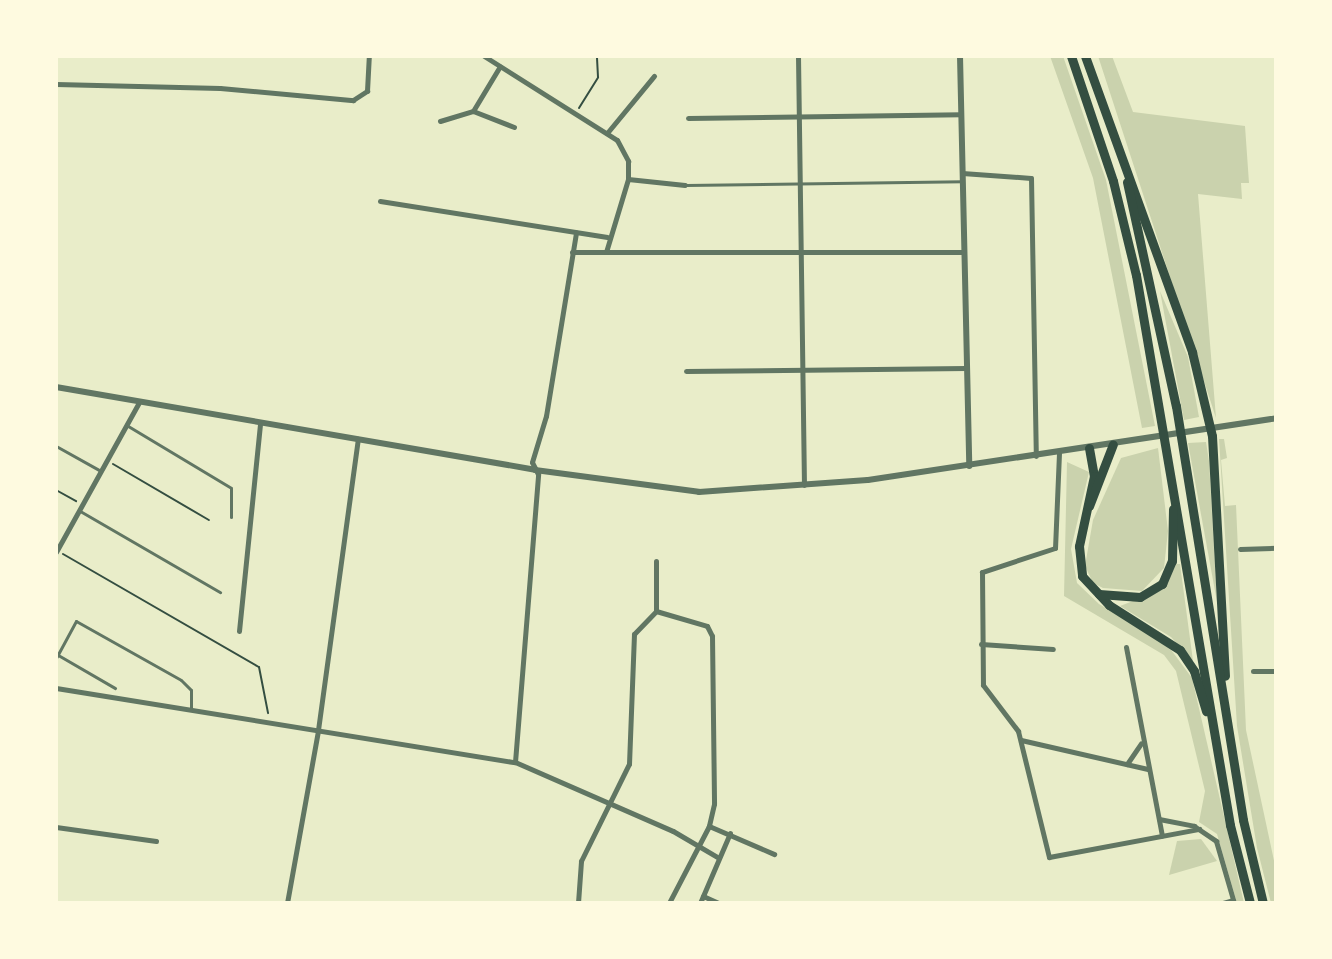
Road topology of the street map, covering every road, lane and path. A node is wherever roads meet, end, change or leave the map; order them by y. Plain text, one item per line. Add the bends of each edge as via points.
1 (369, 56) edge
2 (484, 56) edge
3 (597, 56) edge
4 (798, 56) edge
5 (960, 56) edge
6 (1071, 56) edge
7 (1085, 56) edge
8 (500, 66) junction
9 (654, 76) dead end
10 (56, 84) edge
11 (473, 111) junction
12 (576, 112) junction
13 (961, 114) junction
14 (798, 117) junction
15 (688, 118) dead end
16 (440, 121) dead end
17 (514, 127) dead end
18 (607, 133) junction
19 (962, 173) junction
20 (628, 179) junction
21 (963, 181) junction
22 (1127, 182) junction
23 (799, 183) junction
24 (684, 185) joint
25 (380, 201) dead end
26 (576, 232) junction
27 (607, 237) junction
28 (572, 252) junction
29 (606, 252) junction
30 (964, 252) junction
31 (800, 253) junction
32 (966, 368) junction
33 (686, 371) dead end
34 (802, 371) junction
35 (56, 387) edge
36 (139, 402) junction
37 (1276, 418) edge
38 (260, 423) junction
39 (128, 426) junction
40 (1210, 428) junction
41 (358, 439) junction
42 (1113, 444) junction
43 (56, 446) edge
44 (1089, 448) junction
45 (1059, 453) junction
46 (1036, 457) junction
47 (108, 461) junction
48 (969, 466) junction
49 (535, 470) junction
50 (102, 472) junction
51 (804, 485) junction
52 (56, 490) edge
53 (1174, 497) junction
54 (1089, 506) junction
55 (82, 508) junction
56 (231, 517) dead end
57 (209, 520) dead end
58 (58, 547) edge
59 (1276, 548) edge
60 (1240, 549) dead end
61 (656, 561) dead end
62 (220, 592) dead end
63 (1096, 593) junction
64 (656, 611) junction
65 (239, 631) dead end
66 (981, 644) junction
67 (1126, 647) dead end
68 (1053, 649) dead end
69 (57, 656) edge
70 (1253, 671) dead end
71 (1276, 671) edge
72 (56, 688) edge
73 (115, 688) dead end
74 (1224, 691) junction
75 (191, 710) junction
76 (270, 722) junction
77 (318, 730) junction
78 (1021, 740) junction
79 (1216, 741) junction
80 (1142, 742) junction
81 (1036, 744) junction
82 (1026, 756) junction
83 (515, 762) junction
84 (1126, 764) junction
85 (1148, 769) junction
86 (607, 801) junction
87 (1159, 819) junction
88 (709, 826) junction
89 (56, 827) edge
90 (1199, 829) junction
91 (730, 833) junction
92 (1162, 836) junction
93 (156, 841) dead end
94 (700, 845) junction
95 (774, 854) dead end
96 (719, 858) junction
97 (703, 896) junction
98 (1233, 902) edge
99 (287, 903) edge
100 (578, 903) edge
101 (669, 903) edge
102 (700, 903) edge
103 (719, 903) edge
104 (1223, 903) edge
105 (1250, 903) edge
106 (1263, 903) edge

1 - 10 street via 367,91 353,100 224,88
2 - 8 street
3 - 12 path via 598,77
4 - 14 street
5 - 13 street
6 - 53 highway via 1113,181 1136,275
7 - 22 highway
8 - 11 street
8 - 12 street
9 - 18 street
11 - 16 street
11 - 17 street
12 - 18 street
13 - 14 street
13 - 19 street
14 - 15 street
14 - 23 street
18 - 20 street via 624,150
19 - 21 street
19 - 46 street via 1031,178
20 - 24 street
20 - 27 street
21 - 23 lane
21 - 30 street
22 - 40 highway via 1139,197 1192,352
22 - 74 highway via 1176,406
23 - 24 lane
23 - 31 street
25 - 26 street
26 - 27 street
26 - 28 street
27 - 29 street
28 - 29 street
28 - 49 street via 546,416 534,446
29 - 31 street
30 - 31 street
30 - 32 street
31 - 34 street
32 - 34 street
32 - 48 street
33 - 34 street
34 - 51 street
35 - 36 street
36 - 38 street
36 - 39 street
37 - 40 street
38 - 41 street
38 - 65 street
39 - 47 street
39 - 56 lane via 231,488
40 - 42 street
40 - 74 highway
41 - 49 street
41 - 77 street
42 - 44 street
42 - 54 highway
43 - 50 lane
44 - 45 street
44 - 54 highway via 1094,476
45 - 46 street
45 - 66 street via 1057,543 1050,552 982,572
46 - 48 street
47 - 50 street
47 - 57 path
48 - 51 street
49 - 51 street via 699,492
49 - 83 street
50 - 55 street
52 - 55 path
53 - 63 highway via 1172,561 1162,584 1140,597
53 - 79 highway
54 - 63 highway via 1078,558 1082,576
55 - 58 street
55 - 62 lane
58 - 76 path via 259,667
59 - 60 street
61 - 64 street
63 - 79 highway via 1180,650 1194,671
64 - 86 street via 634,634 629,764
64 - 88 street via 707,626 712,636 716,774
66 - 68 street
66 - 78 street via 983,685
67 - 80 street
69 - 73 lane
69 - 75 lane via 76,621 181,680 191,690
70 - 71 street
72 - 75 street
74 - 106 highway via 1243,820
75 - 76 street
76 - 77 street
77 - 83 street
77 - 99 street
78 - 81 street
78 - 82 street
79 - 105 highway
80 - 84 street
80 - 85 street
81 - 82 street
81 - 84 street
82 - 92 street via 1049,857
83 - 86 street
84 - 85 street
85 - 87 street
86 - 94 street
86 - 100 street via 581,861
87 - 90 street
87 - 92 street
88 - 91 street
88 - 94 street
89 - 93 street
90 - 92 street
90 - 98 street via 1216,841
91 - 95 street
91 - 96 street
94 - 96 street
94 - 101 street
96 - 97 street
97 - 102 street
97 - 103 street
98 - 104 street

